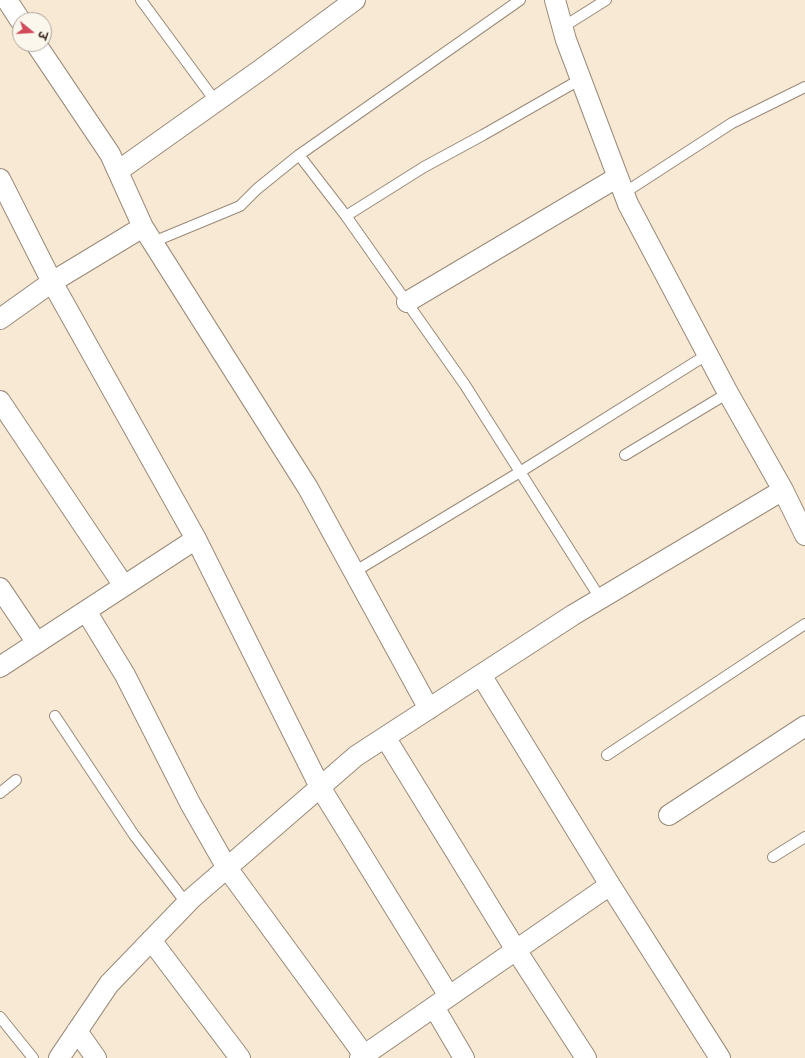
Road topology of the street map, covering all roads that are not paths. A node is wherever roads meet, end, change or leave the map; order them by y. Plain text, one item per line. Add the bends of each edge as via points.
1 (7, 0) edge
2 (141, 0) edge
3 (355, 0) edge
4 (520, 0) edge
5 (555, 0) edge
6 (606, 0) edge
7 (15, 12) edge
8 (563, 27) junction
9 (41, 52) edge
10 (581, 79) junction
11 (805, 87) edge
12 (216, 102) junction
13 (299, 155) junction
14 (118, 170) junction
15 (0, 179) edge
16 (621, 185) junction
17 (346, 216) junction
18 (148, 234) junction
19 (52, 282) junction
20 (407, 302) junction
21 (0, 319) edge
22 (708, 354) junction
23 (728, 393) junction
24 (0, 401) edge
25 (625, 455) dead end
26 (520, 472) junction
27 (783, 490) junction
28 (799, 505) edge
29 (805, 535) edge
30 (196, 539) junction
31 (354, 572) junction
32 (124, 586) junction
33 (0, 588) edge
34 (600, 598) junction
35 (86, 611) junction
36 (805, 624) edge
37 (37, 643) junction
38 (0, 667) edge
39 (481, 675) junction
40 (429, 709) junction
41 (55, 716) dead end
42 (805, 726) edge
43 (385, 737) junction
44 (607, 755) dead end
45 (16, 780) dead end
46 (320, 787) junction
47 (0, 793) edge
48 (669, 815) dead end
49 (805, 837) edge
50 (773, 857) dead end
51 (227, 868) junction
52 (610, 885) junction
53 (187, 904) junction
54 (151, 940) junction
55 (516, 950) junction
56 (442, 1002) junction
57 (0, 1017) edge
58 (77, 1031) junction
59 (362, 1056) edge
60 (33, 1058) edge
61 (59, 1058) edge
62 (96, 1058) edge
63 (240, 1058) edge
64 (464, 1058) edge
65 (586, 1058) edge
66 (720, 1058) edge

1 - 7 street
2 - 12 lane
3 - 12 street
4 - 13 lane
5 - 8 street
6 - 8 lane
8 - 10 street
9 - 14 street via 110,154
10 - 16 street
10 - 17 lane via 424,167
11 - 16 lane via 732,123
12 - 14 street
13 - 17 lane
13 - 18 lane via 240,206
14 - 18 street
15 - 19 street
16 - 20 street
16 - 22 street via 628,204
17 - 20 lane
18 - 19 street
18 - 31 street via 308,488
19 - 21 street
19 - 30 street
20 - 26 lane via 465,385
22 - 23 street
22 - 26 lane
23 - 25 lane
23 - 27 street
24 - 32 street
26 - 31 lane
26 - 34 lane
27 - 28 street
27 - 34 street
28 - 29 street
30 - 32 street
30 - 46 street
31 - 40 street
32 - 35 street
33 - 37 street
34 - 39 street
35 - 37 street
35 - 51 street via 125,675 190,803
36 - 44 lane
37 - 38 street
39 - 40 street
39 - 52 street
40 - 43 street
41 - 53 lane via 134,835
42 - 48 street
43 - 46 street via 356,756
43 - 55 street
45 - 47 lane
46 - 51 street
46 - 56 street
49 - 50 lane
51 - 53 street
51 - 59 street
52 - 55 street
52 - 66 street
53 - 54 street
54 - 58 street via 109,984
54 - 63 street
55 - 56 street
55 - 65 street
56 - 59 street
56 - 64 street
57 - 60 lane
58 - 61 street
58 - 62 street

